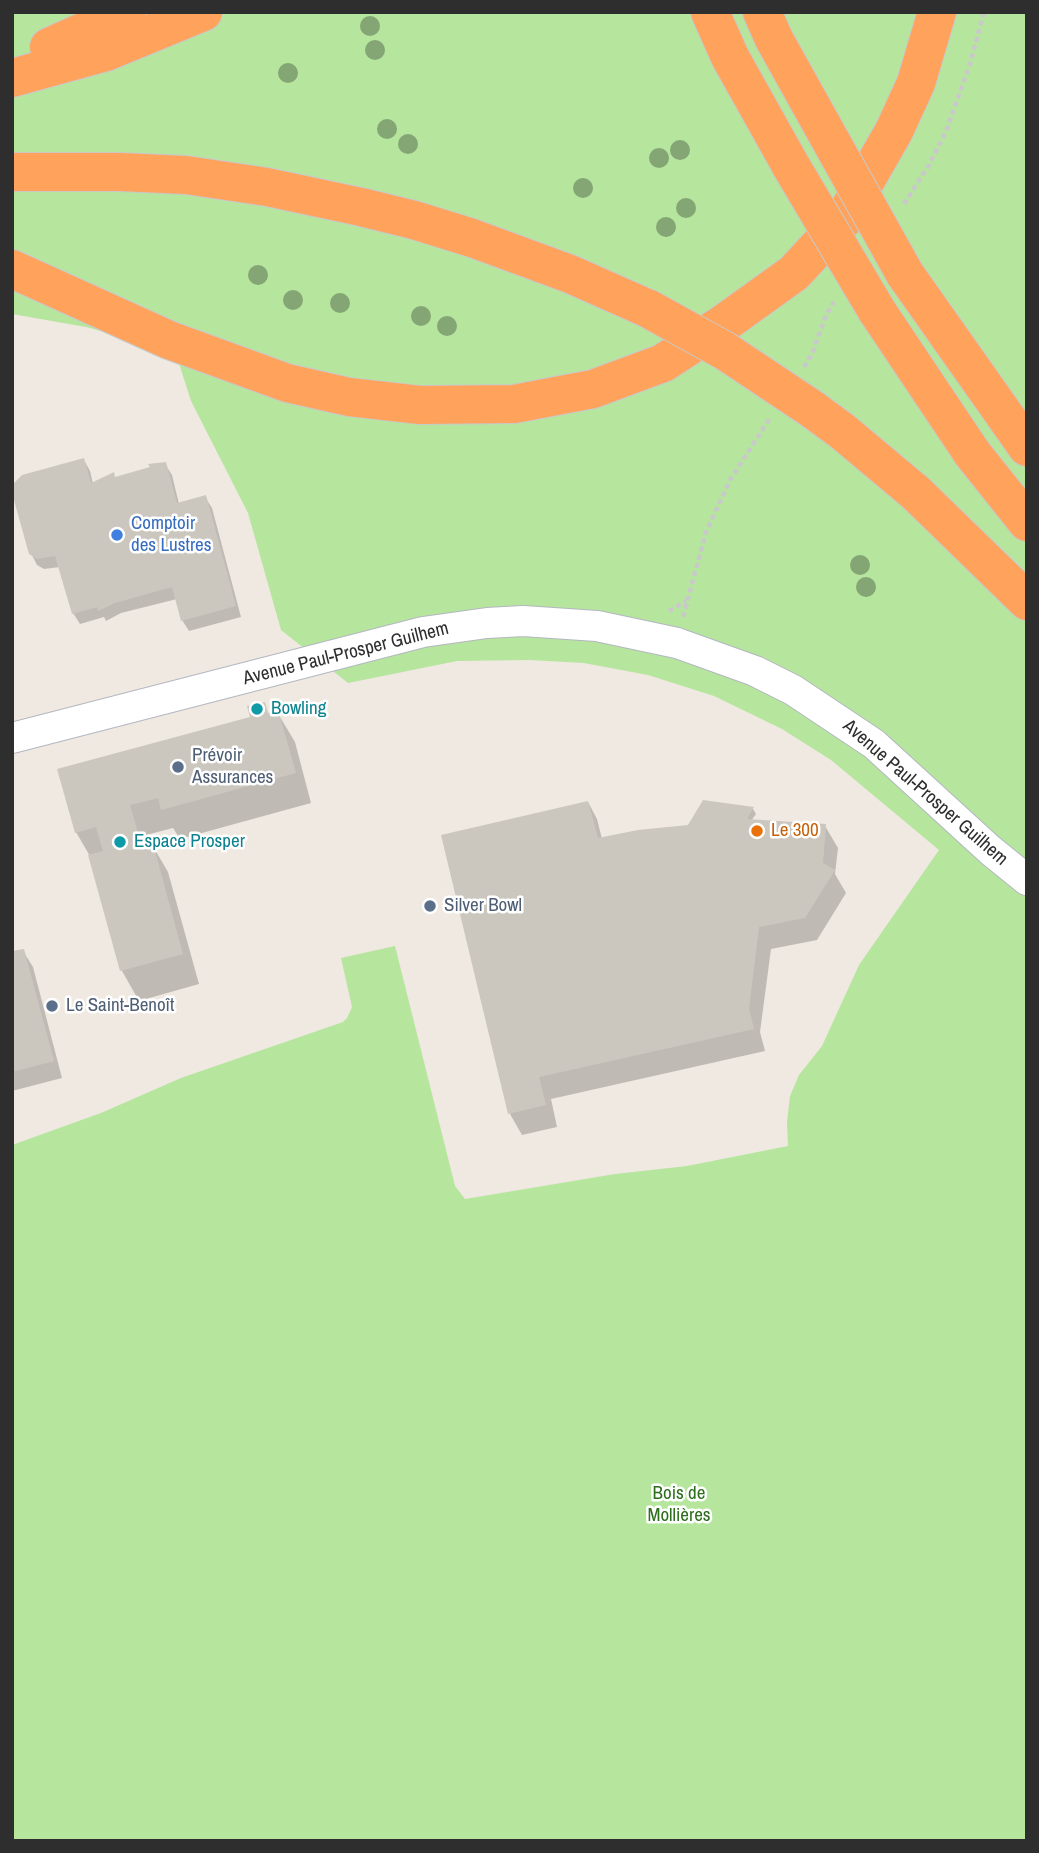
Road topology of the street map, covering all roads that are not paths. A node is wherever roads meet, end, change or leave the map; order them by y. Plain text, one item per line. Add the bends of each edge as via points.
1 (127, 12) edge
2 (203, 12) edge
3 (710, 12) edge
4 (762, 12) edge
5 (937, 12) edge
6 (12, 67) edge
7 (12, 78) edge
8 (12, 172) edge
9 (12, 269) edge
10 (1027, 447) edge
11 (1027, 522) edge
12 (1027, 601) edge
13 (12, 738) edge
14 (1027, 880) edge

1 - 6 highway
2 - 7 highway via 106,52
3 - 11 highway, bridge via 730,57 877,311 972,453
4 - 10 highway, bridge via 905,274
5 - 9 highway via 916,83 843,220 794,273 723,324 663,363 593,389 513,404 420,405 349,397 287,383 169,340
8 - 12 highway, bridge via 186,175 267,187 414,220 570,274 649,309 725,351 812,409 916,493
13 - 14 street, Avenue Paul-Prosper Guilhem via 424,632 523,621 597,626 677,643 793,690 874,744

